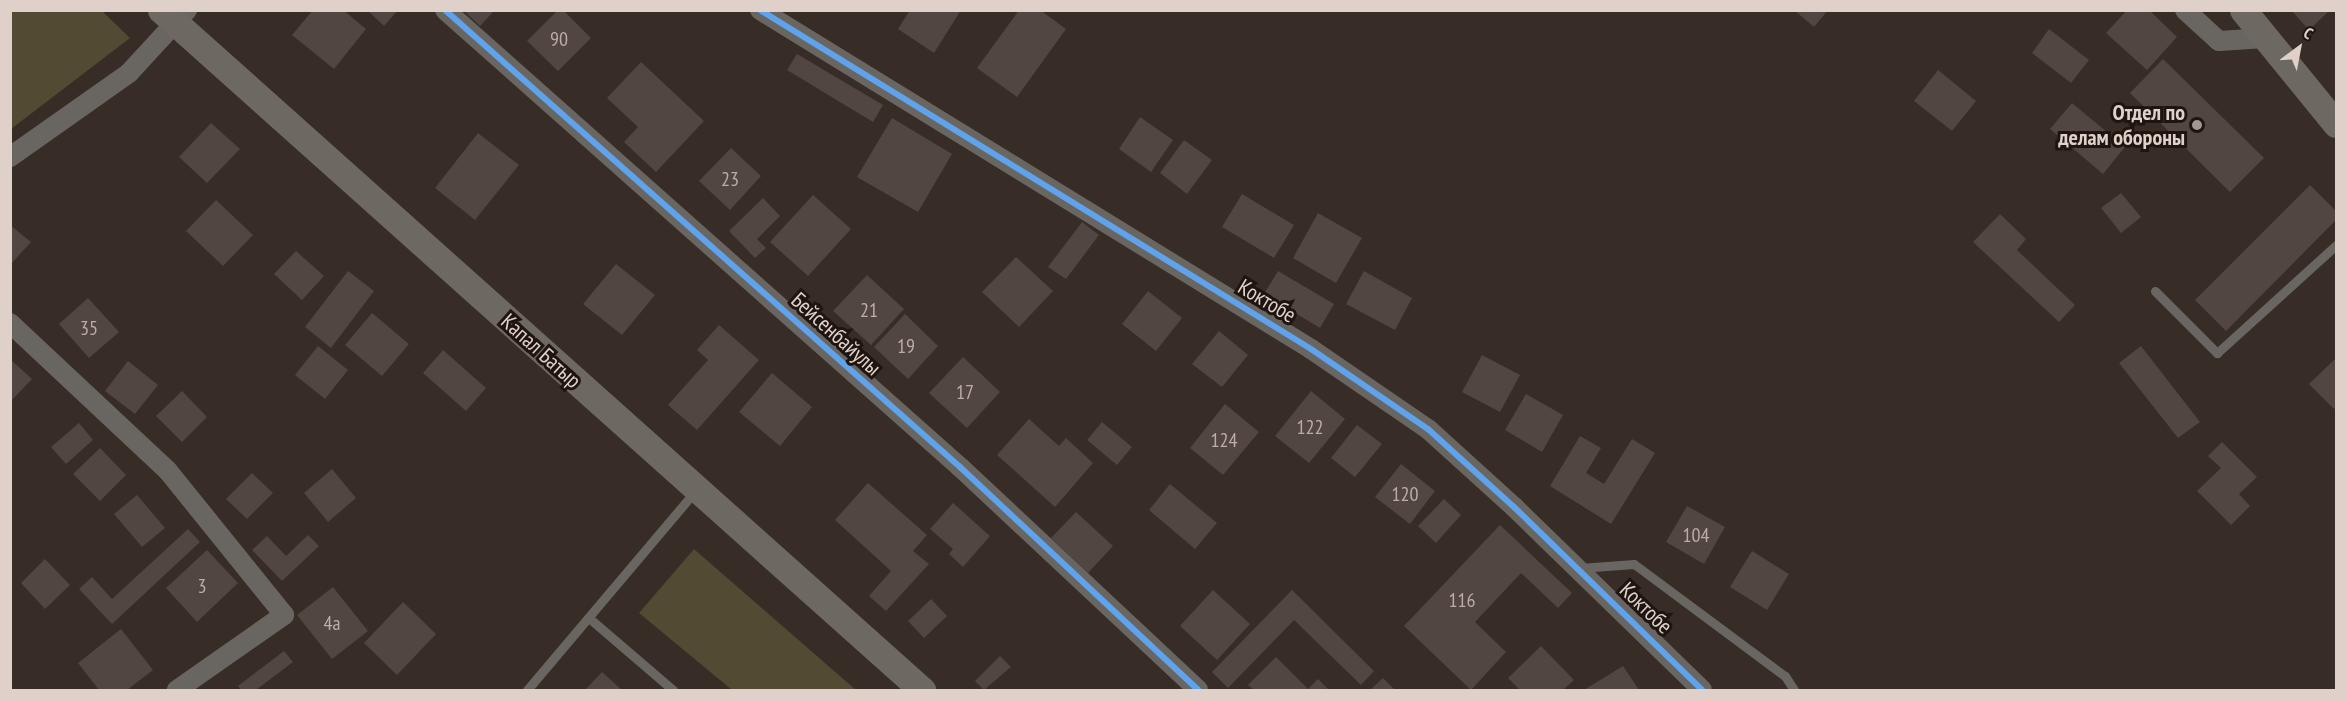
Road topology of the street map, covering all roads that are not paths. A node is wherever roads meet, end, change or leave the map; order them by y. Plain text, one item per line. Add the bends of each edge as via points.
1 (445, 10) edge
2 (760, 10) edge
3 (2185, 10) edge
4 (2243, 10) edge
5 (175, 15) edge
6 (2265, 38) junction
7 (2337, 124) edge
8 (10, 157) edge
9 (2337, 245) edge
10 (2155, 291) dead end
11 (10, 323) edge
12 (697, 490) junction
13 (1578, 568) junction
14 (589, 618) junction
15 (177, 690) edge
16 (527, 690) edge
17 (673, 690) edge
18 (922, 690) edge
19 (1198, 690) edge
20 (1702, 690) edge
21 (1794, 690) edge

1 - 19 street, Бейсенбайулы via 960,467
2 - 13 street, Коктобе via 1311,349 1428,429
3 - 6 street via 2219,41
4 - 6 main road
5 - 8 street via 129,73
5 - 12 main road, Капал Батыр
6 - 7 main road
9 - 10 lane via 2217,352
11 - 15 street via 168,471 284,615
12 - 14 lane
12 - 18 main road, Капал Батыр
13 - 20 street, Коктобе
13 - 21 lane via 1634,564 1785,676
14 - 16 lane
14 - 17 lane

